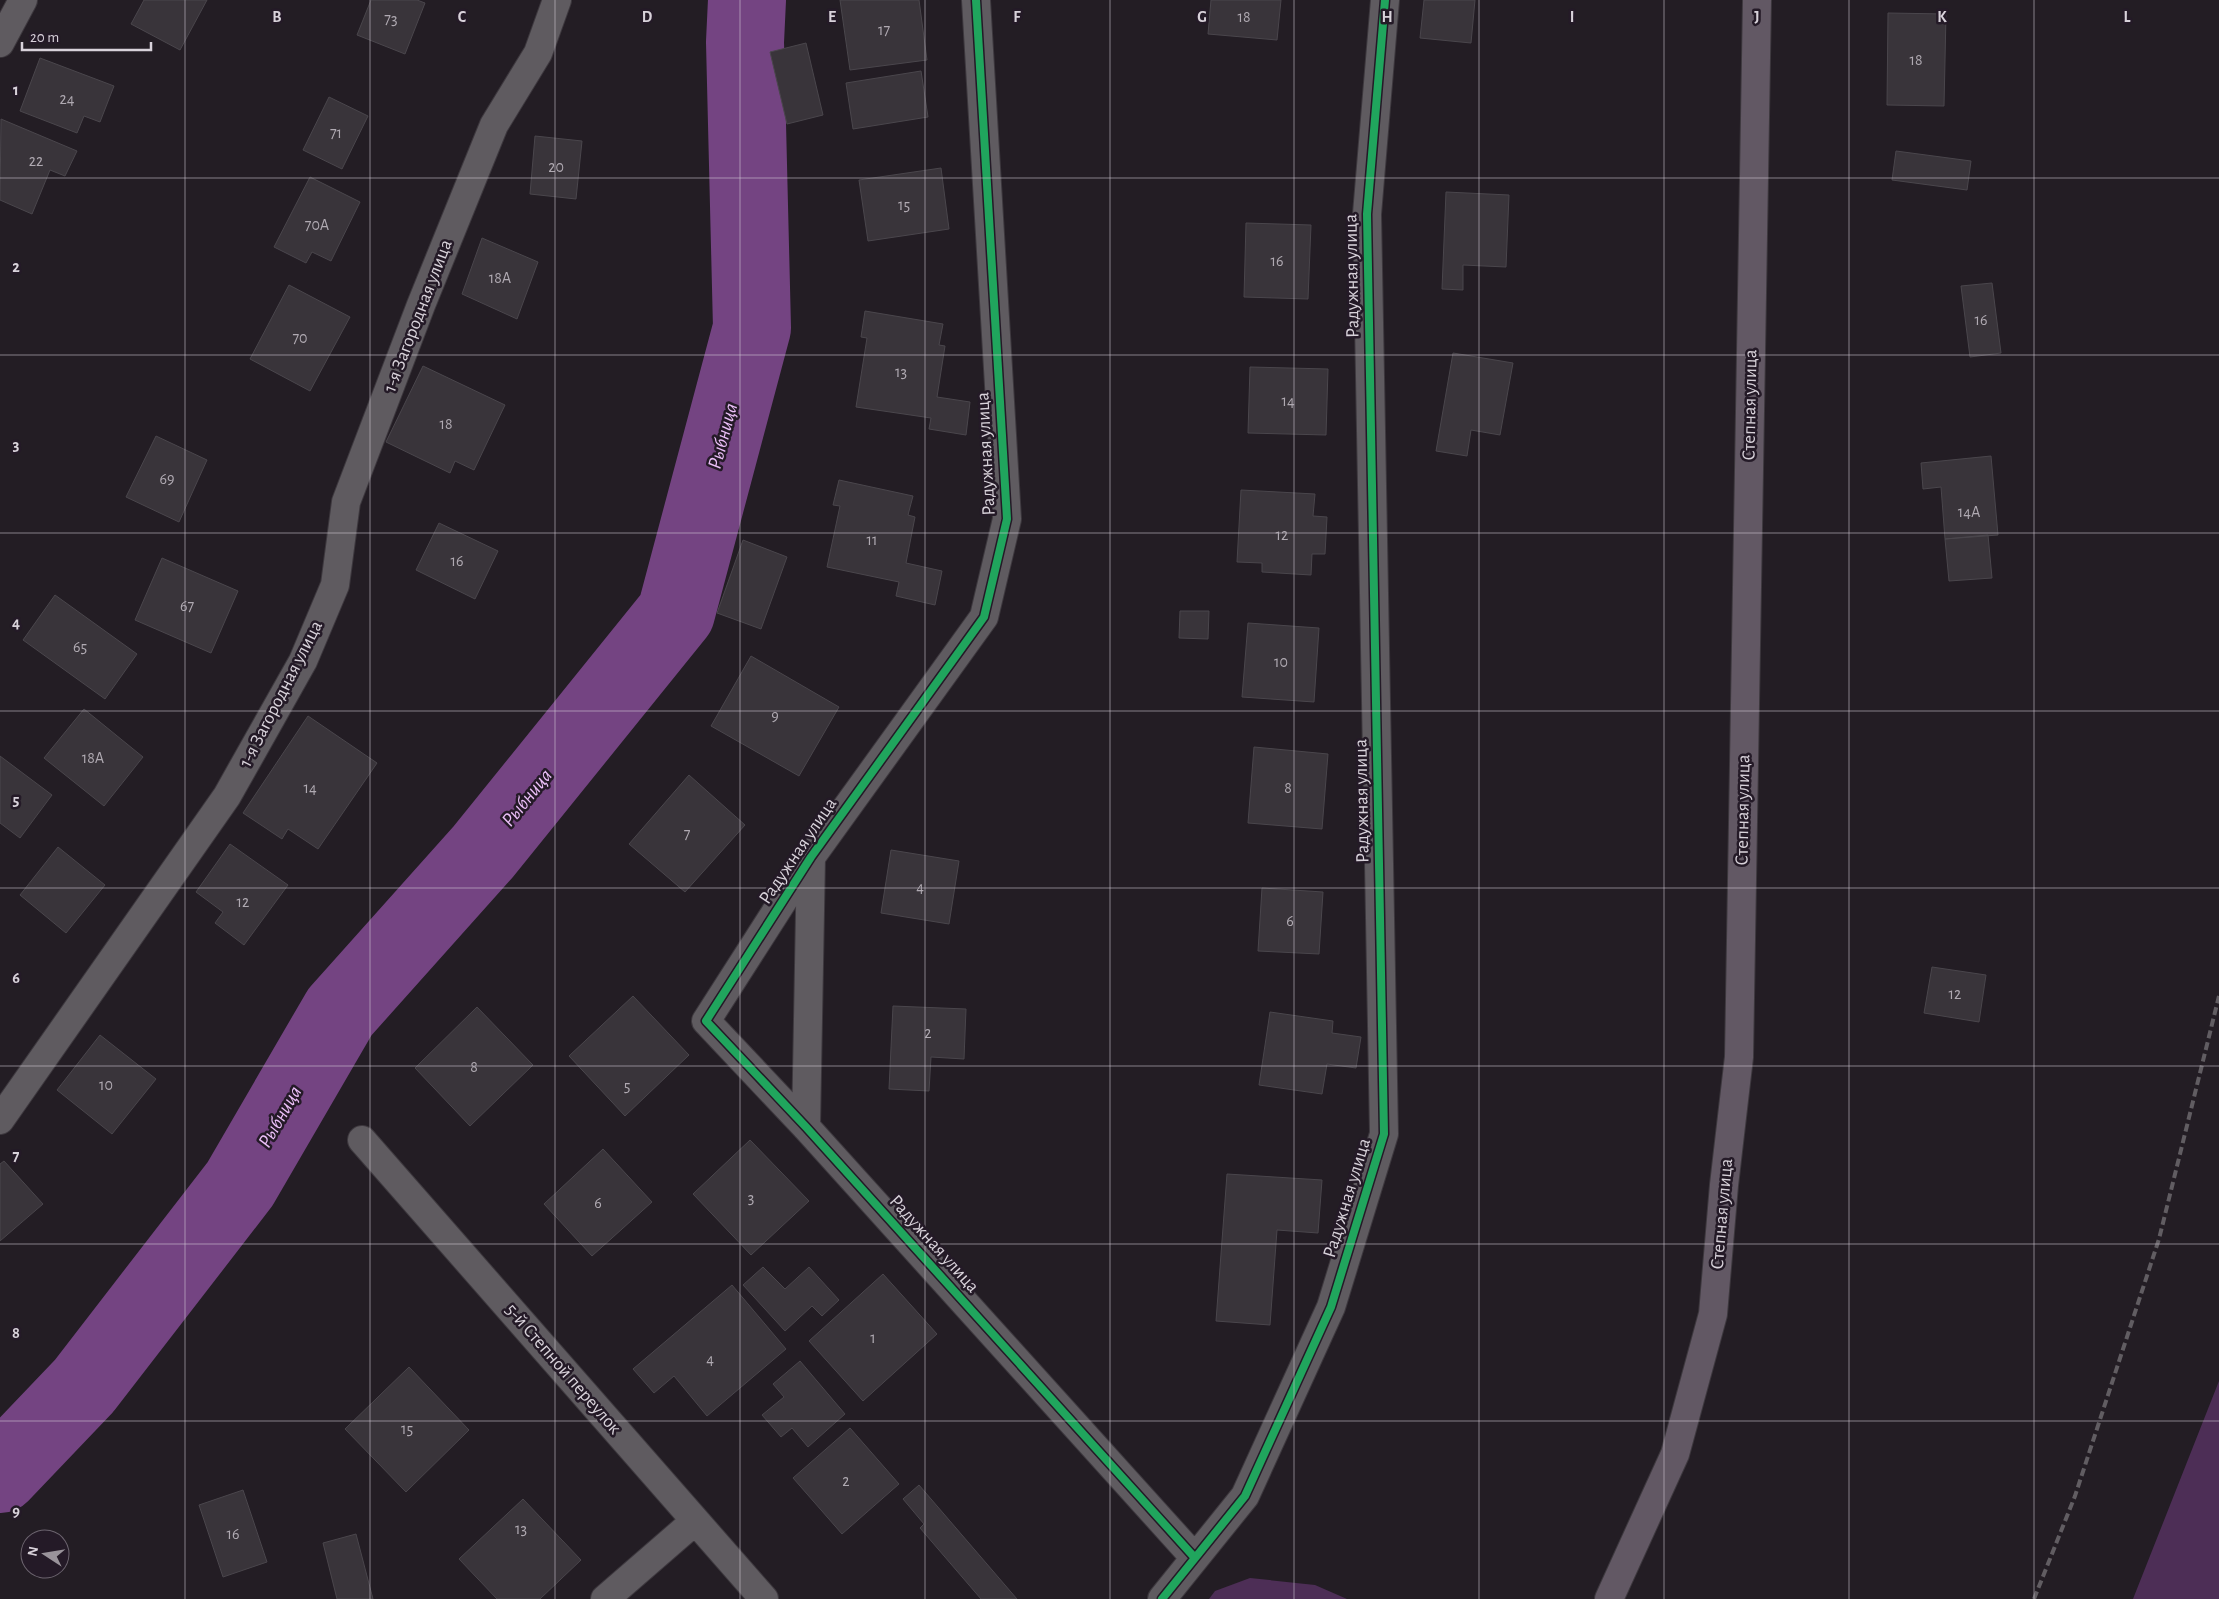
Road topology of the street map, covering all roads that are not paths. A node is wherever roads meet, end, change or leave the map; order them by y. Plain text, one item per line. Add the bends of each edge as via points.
1 (23, 0) edge
2 (556, 0) edge
3 (976, 0) edge
4 (1386, 0) edge
5 (1757, 0) edge
6 (0, 43) edge
7 (811, 857) junction
8 (0, 1120) edge
9 (806, 1126) junction
10 (362, 1140) dead end
11 (696, 1521) junction
12 (1195, 1558) junction
13 (605, 1599) edge
14 (764, 1599) edge
15 (1162, 1599) edge
16 (1609, 1599) edge

1 - 6 street
2 - 8 street, 1-я Загородная улица via 538,53 494,125 421,305 346,502 335,584 303,661 227,796
3 - 7 street, Радужная улица via 1007,520 984,617
4 - 12 street, Радужная улица via 1367,214 1384,1134 1331,1307 1245,1496
5 - 16 main road, Степная улица via 1739,1057 1713,1314 1675,1454
7 - 9 street
7 - 9 street, Радужная улица via 706,1021
9 - 12 street, Радужная улица
10 - 11 street, 5-й Степной переулок
11 - 13 street
11 - 14 street, 5-й Степной переулок
12 - 15 street, Радужная улица

